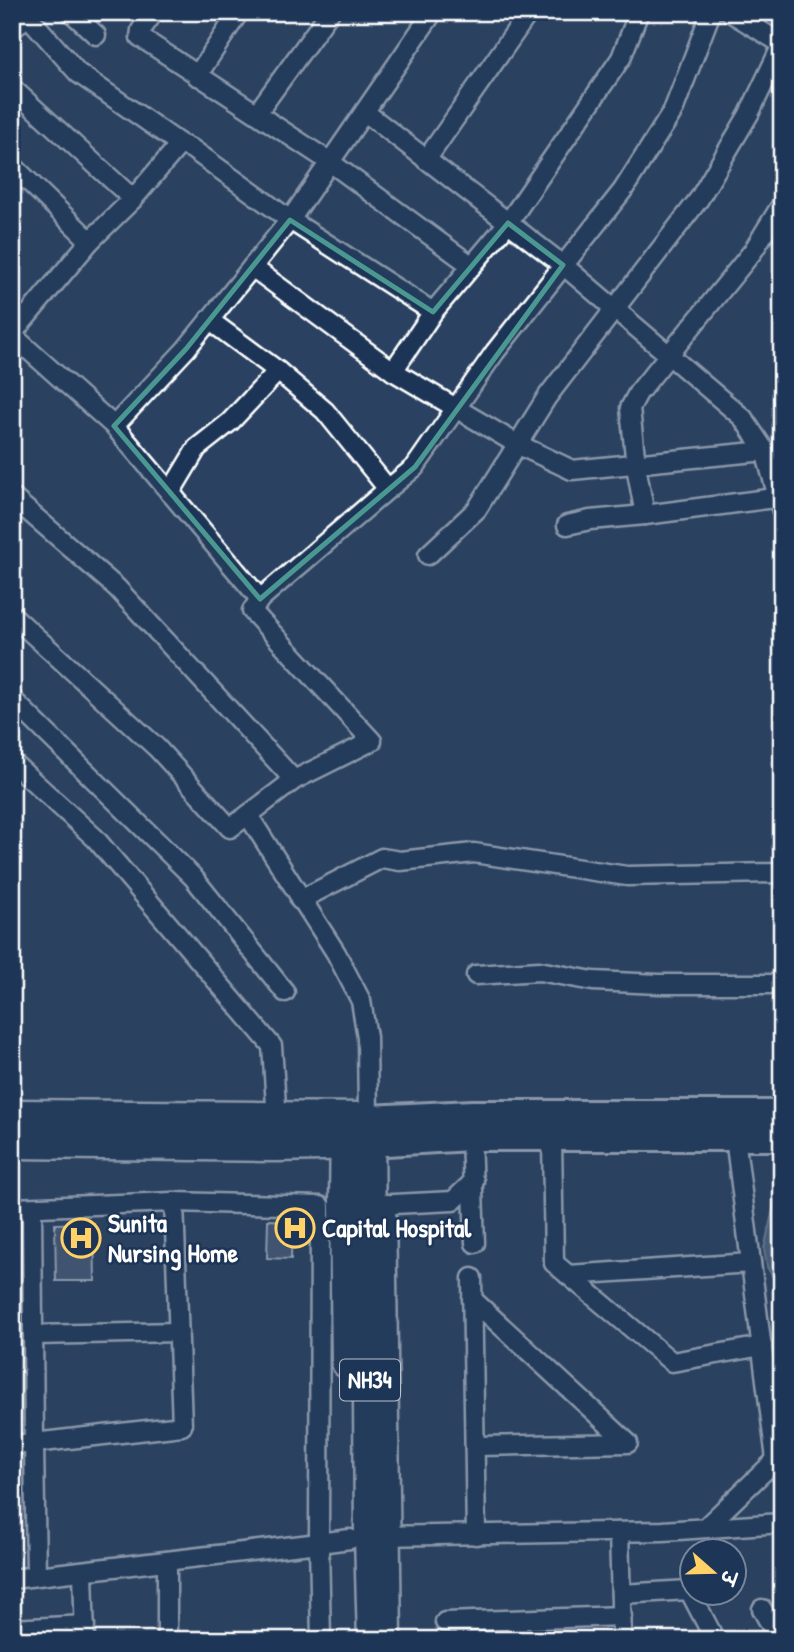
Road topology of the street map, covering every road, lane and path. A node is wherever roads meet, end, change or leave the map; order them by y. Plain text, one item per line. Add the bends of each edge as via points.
1 (71, 12) edge
2 (154, 12) edge
3 (239, 12) edge
4 (330, 12) edge
5 (433, 12) edge
6 (529, 12) edge
7 (639, 12) edge
8 (711, 12) edge
9 (730, 12) edge
10 (30, 14) edge
11 (12, 30) edge
12 (96, 35) dead end
13 (782, 45) edge
14 (197, 76) junction
15 (15, 97) edge
16 (365, 112) junction
17 (257, 113) junction
18 (180, 145) junction
19 (426, 160) junction
20 (330, 162) junction
21 (12, 165) edge
22 (133, 200) junction
23 (782, 204) edge
24 (290, 220) junction
25 (508, 223) junction
26 (90, 241) junction
27 (563, 265) junction
28 (471, 266) junction
29 (252, 267) junction
30 (616, 310) junction
31 (433, 312) junction
32 (209, 320) junction
33 (12, 334) edge
34 (669, 355) junction
35 (278, 371) junction
36 (393, 371) junction
37 (457, 410) junction
38 (114, 426) junction
39 (517, 444) junction
40 (765, 451) junction
41 (636, 466) junction
42 (388, 489) junction
43 (170, 493) junction
44 (12, 497) edge
45 (781, 502) edge
46 (645, 515) junction
47 (567, 525) dead end
48 (428, 555) dead end
49 (260, 599) junction
50 (12, 615) edge
51 (12, 699) edge
52 (12, 762) edge
53 (294, 780) junction
54 (248, 815) junction
55 (777, 873) dead end
56 (300, 901) junction
57 (475, 975) dead end
58 (782, 984) edge
59 (285, 992) dead end
60 (782, 1114) edge
61 (277, 1120) junction
62 (27, 1129) edge
63 (151, 1131) junction
64 (358, 1131) junction
65 (471, 1137) junction
66 (735, 1137) junction
67 (782, 1137) edge
68 (552, 1139) junction
69 (474, 1181) junction
70 (174, 1202) junction
71 (355, 1205) junction
72 (12, 1208) edge
73 (32, 1209) junction
74 (475, 1243) dead end
75 (751, 1264) junction
76 (568, 1275) junction
77 (472, 1278) dead end
78 (472, 1298) junction
79 (179, 1332) junction
80 (33, 1335) junction
81 (762, 1346) junction
82 (34, 1443) junction
83 (12, 1445) edge
84 (475, 1447) junction
85 (780, 1463) edge
86 (782, 1523) edge
87 (705, 1528) junction
88 (619, 1532) junction
89 (476, 1535) junction
90 (370, 1537) junction
91 (319, 1543) junction
92 (167, 1561) junction
93 (83, 1571) junction
94 (36, 1576) junction
95 (12, 1579) edge
96 (621, 1594) junction
97 (762, 1609) dead end
98 (622, 1616) junction
99 (517, 1620) junction
100 (445, 1622) dead end
101 (12, 1629) edge
102 (85, 1632) edge
103 (780, 1639) edge
104 (167, 1640) edge
105 (321, 1640) edge
106 (353, 1640) edge
107 (374, 1640) edge
108 (392, 1640) edge
109 (517, 1640) edge
110 (622, 1640) edge
111 (715, 1640) edge

1 - 12 street
2 - 14 street via 140,37
3 - 14 street
4 - 17 street
5 - 16 street
6 - 19 street
7 - 25 street via 621,58
8 - 27 street via 673,111 624,190
9 - 13 street
10 - 11 street
10 - 18 street via 78,73
13 - 30 street via 749,114 699,199
14 - 17 street
15 - 22 street
16 - 19 street
16 - 20 street
17 - 20 street
18 - 22 street
18 - 24 street
19 - 25 street
20 - 24 street
20 - 28 street
21 - 26 street
22 - 26 street
23 - 34 street via 753,251
24 - 29 street
24 - 31 street
25 - 27 street
25 - 28 street
26 - 33 street
27 - 30 street
27 - 37 street via 495,352
28 - 31 street
29 - 32 street
29 - 36 street
30 - 34 street
30 - 39 street via 547,397
31 - 36 street
32 - 35 street
32 - 38 street
33 - 38 street
34 - 40 street via 743,418
34 - 41 street via 630,408
35 - 42 street via 325,411
35 - 43 street via 230,422 197,448
36 - 37 street
37 - 39 street
37 - 42 street via 415,467
38 - 43 street
39 - 41 street via 572,470
39 - 48 street via 477,509
40 - 41 street
40 - 45 street
41 - 46 street
42 - 49 street
43 - 49 street
44 - 53 street via 117,588
45 - 46 street
46 - 47 street
49 - 53 street via 252,611 372,741
50 - 54 street via 157,748 230,828
51 - 59 street via 193,877
52 - 61 street via 96,838 272,1046
53 - 54 street
54 - 56 street
55 - 56 street via 627,876 474,853 400,861 382,858
56 - 64 street via 336,953 361,1001 367,1037
57 - 58 street via 538,971 593,981
60 - 64 main road via 473,1114
61 - 63 highway
61 - 64 highway
62 - 63 highway
63 - 64 highway
64 - 65 main road
64 - 71 highway, NH34
65 - 68 main road
65 - 69 street
66 - 67 main road
66 - 68 main road
66 - 75 street
68 - 76 street via 554,1263
69 - 71 street via 453,1201
69 - 74 street
70 - 71 street
70 - 73 street
70 - 79 street
71 - 90 highway, NH34
71 - 91 street
72 - 73 street
73 - 80 street
75 - 76 street
75 - 81 street
76 - 81 street via 673,1362
77 - 78 street
78 - 84 street
78 - 84 street via 628,1443
79 - 80 street
79 - 82 street via 182,1426
80 - 82 street
81 - 85 street
82 - 83 street
82 - 94 street
84 - 89 street
85 - 87 street
86 - 87 street
87 - 88 street
88 - 89 street
88 - 96 street
89 - 90 street
90 - 91 street
90 - 106 highway, NH34
90 - 107 highway, NH34
90 - 108 street
91 - 92 street
91 - 105 street
92 - 93 street
92 - 104 street
93 - 94 street
93 - 102 street
94 - 95 street
96 - 98 street
96 - 111 street via 689,1590
97 - 103 street
98 - 99 street
98 - 110 street
99 - 100 street
99 - 109 street
101 - 102 street

